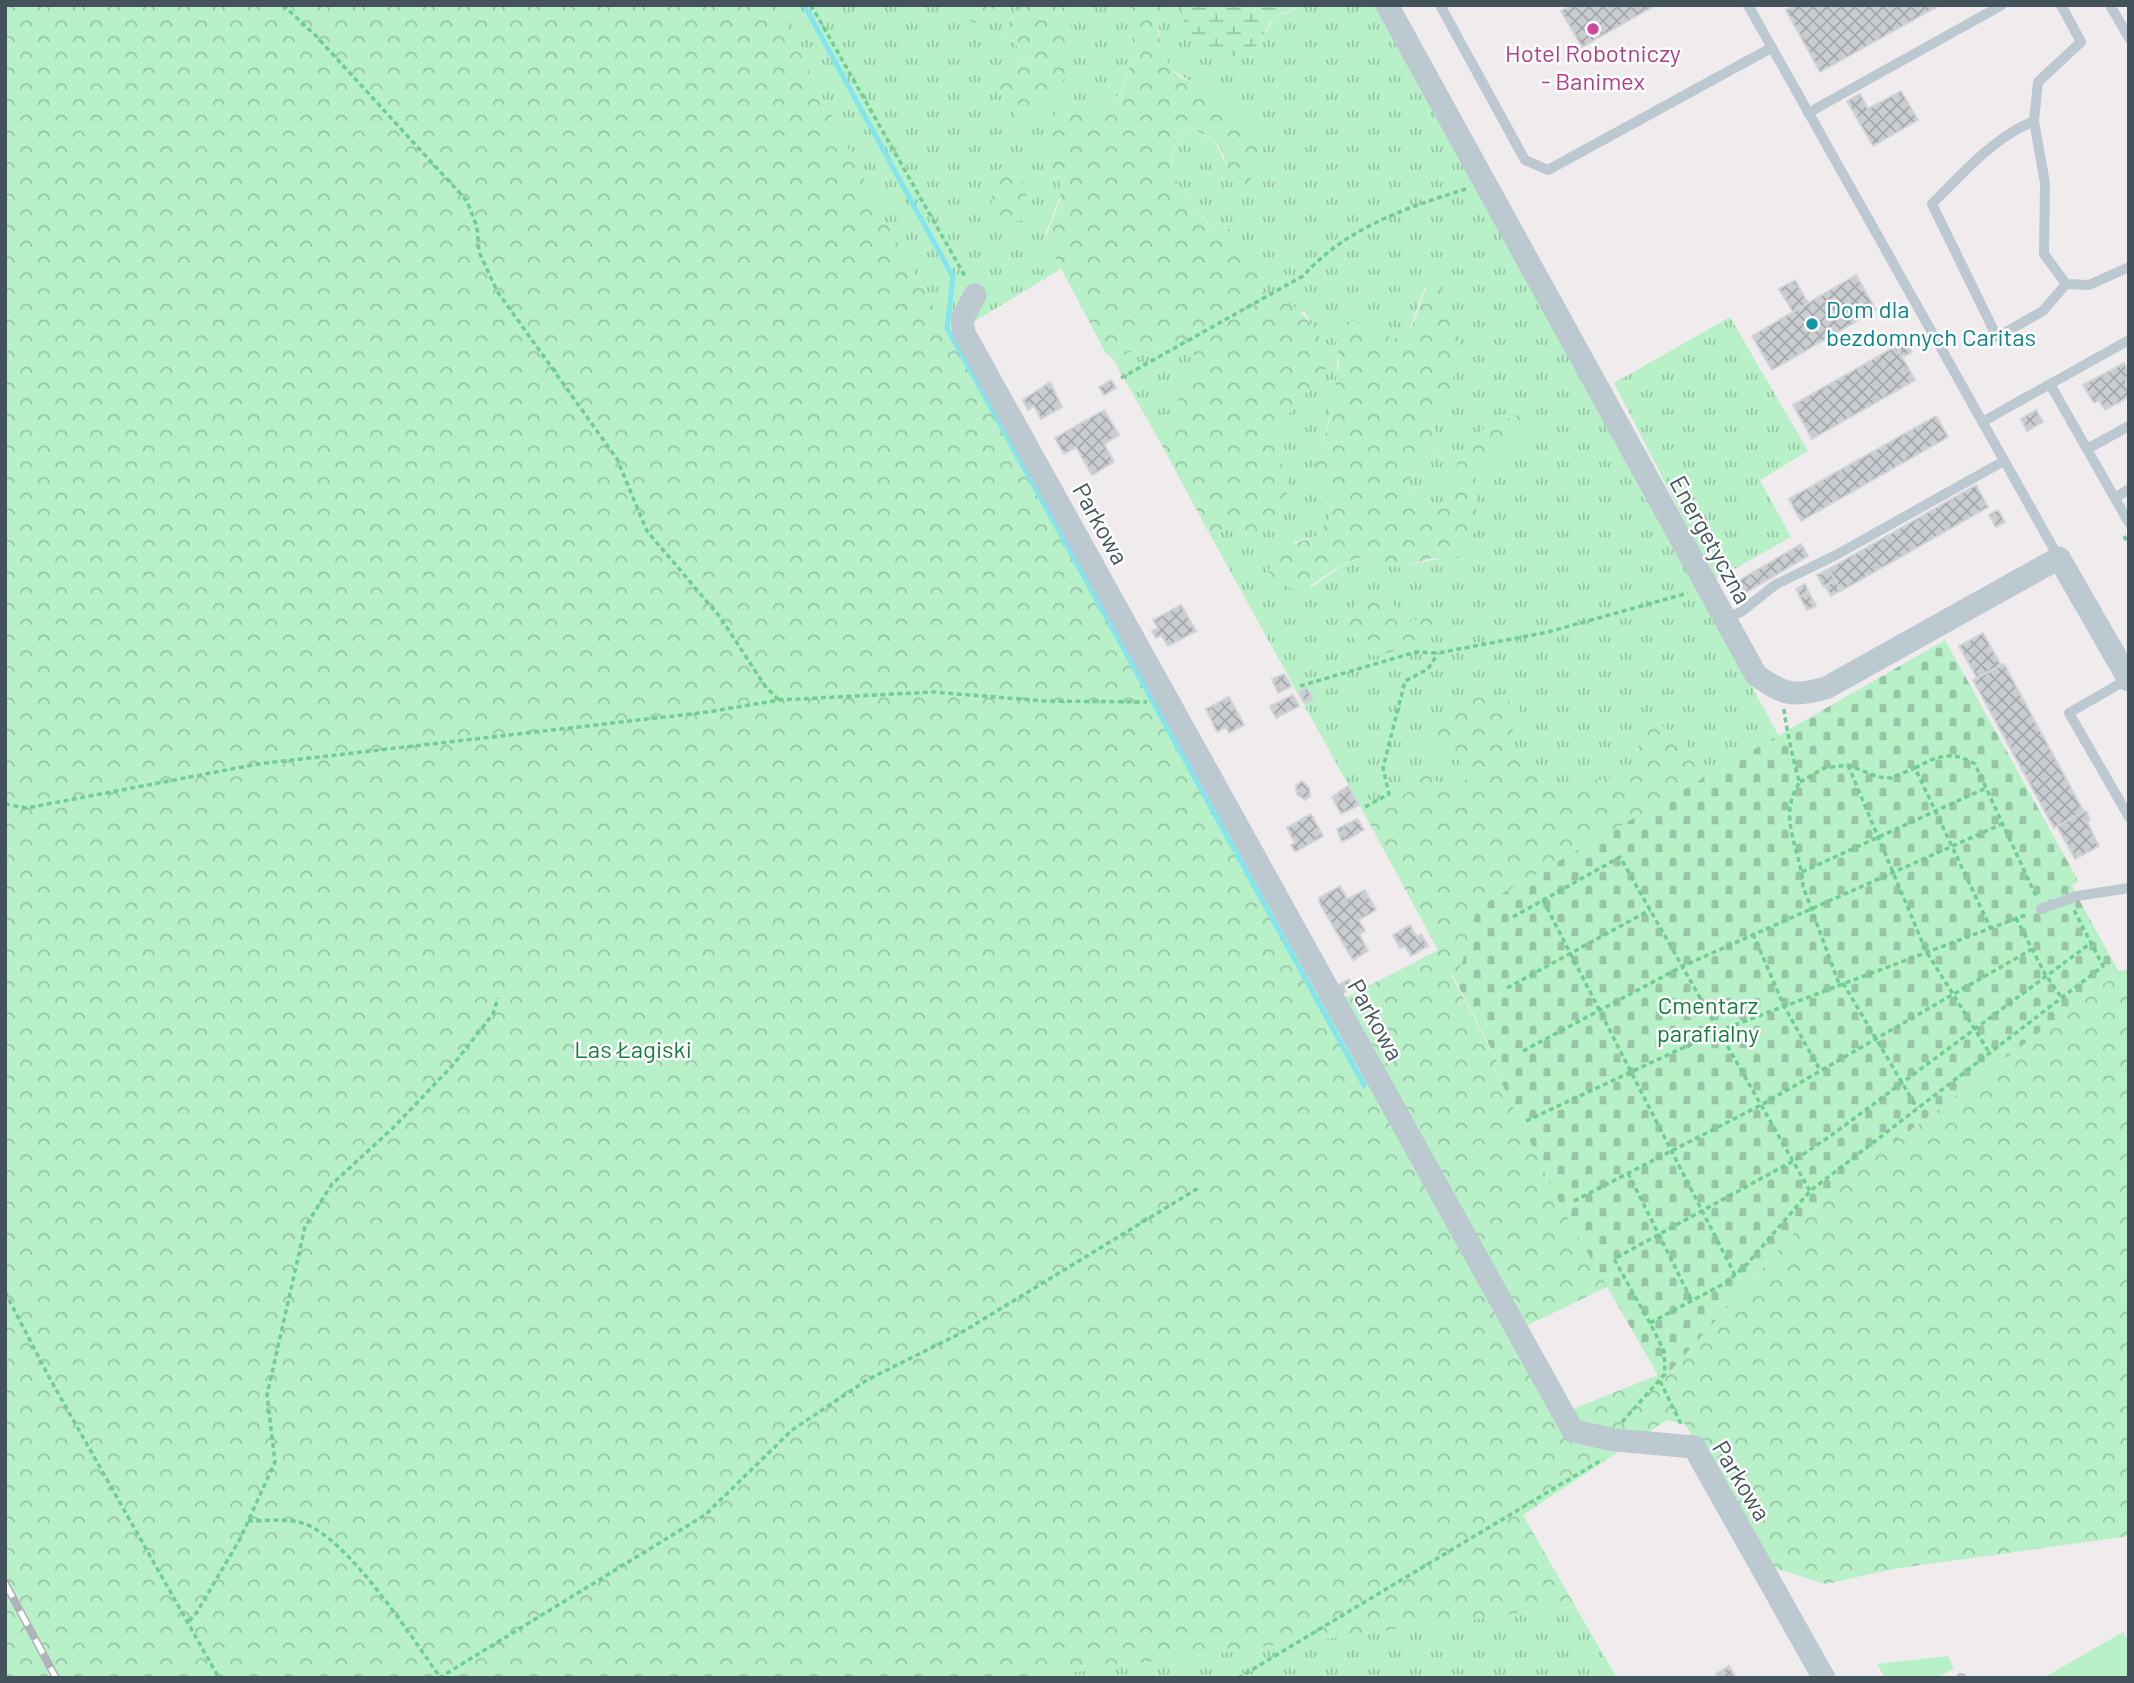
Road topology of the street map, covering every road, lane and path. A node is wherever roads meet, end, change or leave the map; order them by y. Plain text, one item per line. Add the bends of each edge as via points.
1 (282, 5) edge
2 (811, 5) edge
3 (1387, 5) edge
4 (1440, 5) edge
5 (1748, 5) edge
6 (2001, 5) edge
7 (2060, 5) edge
8 (2110, 5) edge
9 (2129, 38) edge
10 (1772, 48) junction
11 (1808, 113) junction
12 (2034, 121) junction
13 (1485, 183) junction
14 (2129, 267) edge
15 (2066, 284) junction
16 (975, 295) joint
17 (2129, 340) edge
18 (1121, 378) dead end
19 (2050, 384) junction
20 (1982, 422) junction
21 (2129, 426) edge
22 (2087, 449) junction
23 (2004, 461) junction
24 (2129, 489) edge
25 (2115, 498) junction
26 (2129, 523) edge
27 (2059, 558) junction
28 (1706, 588) junction
29 (1724, 620) junction
30 (1438, 653) junction
31 (2129, 680) edge
32 (1300, 686) dead end
33 (1166, 696) junction
34 (779, 700) junction
35 (1783, 723) dead end
36 (1849, 765) junction
37 (1915, 768) junction
38 (1800, 782) junction
39 (1986, 788) junction
40 (5, 804) edge
41 (1365, 807) dead end
42 (1935, 811) junction
43 (2129, 817) edge
44 (2003, 824) junction
45 (1879, 837) junction
46 (1951, 845) junction
47 (1802, 872) junction
48 (1894, 873) junction
49 (2129, 888) edge
50 (2068, 899) junction
51 (1543, 900) junction
52 (1811, 907) junction
53 (2041, 909) junction
54 (1650, 910) junction
55 (1513, 917) dead end
56 (2016, 918) junction
57 (1990, 928) junction
58 (1752, 934) junction
59 (2091, 943) junction
60 (2032, 949) junction
61 (1926, 951) junction
62 (1571, 953) junction
63 (1682, 966) junction
64 (2045, 974) junction
65 (1841, 984) junction
66 (1507, 988) dead end
67 (1951, 993) junction
68 (498, 998) dead end
69 (2062, 998) junction
70 (1784, 1006) junction
71 (1601, 1010) junction
72 (1973, 1028) junction
73 (1719, 1031) junction
74 (1874, 1039) junction
75 (1523, 1051) dead end
76 (1989, 1052) junction
77 (1820, 1070) junction
78 (1631, 1071) junction
79 (1900, 1083) junction
80 (1761, 1105) junction
81 (1917, 1108) junction
82 (1526, 1121) dead end
83 (1671, 1149) junction
84 (1793, 1161) junction
85 (1628, 1172) junction
86 (1200, 1187) dead end
87 (1810, 1191) junction
88 (1574, 1201) dead end
89 (1702, 1209) junction
90 (1657, 1234) junction
91 (1735, 1275) junction
92 (5, 1292) edge
93 (1692, 1301) junction
94 (1650, 1324) junction
95 (1660, 1381) junction
96 (1620, 1440) junction
97 (1694, 1447) junction
98 (247, 1521) junction
99 (189, 1621) junction
100 (439, 1677) edge
101 (219, 1678) edge
102 (455, 1678) edge
103 (1238, 1678) edge
104 (1824, 1678) edge

1 - 34 path via 467,201 477,227 479,252 497,291 617,459 647,531 720,617
2 - 16 path
3 - 13 street, Energetyczna
4 - 10 lane via 1525,160 1548,170
5 - 10 lane
6 - 11 lane
7 - 12 lane via 2081,42 2038,82
8 - 9 lane
10 - 11 lane
11 - 20 lane
12 - 15 lane via 2045,183 2044,254
12 - 15 lane via 1987,152 1932,204 1997,337 2043,312
13 - 18 path via 1357,230 1303,276
13 - 28 street, Energetyczna
14 - 15 lane via 2089,285
16 - 33 street, Parkowa via 962,319 964,333
17 - 19 lane
19 - 20 lane
19 - 22 lane
20 - 23 lane
21 - 22 lane
22 - 25 lane
23 - 27 lane
23 - 29 lane via 1775,585
24 - 25 lane
25 - 26 lane
27 - 29 street, Energetyczna via 1826,688 1804,694 1785,693 1756,675
27 - 31 street
28 - 29 street, Energetyczna
28 - 30 path via 1548,632
30 - 32 path via 1416,652
30 - 41 path via 1428,669 1405,681 1383,768 1389,794
31 - 43 lane via 2069,713
33 - 34 path via 1153,702 1059,701 933,692
33 - 96 street, Parkowa via 1573,1431
34 - 40 path via 258,764 27,807
35 - 38 path
36 - 37 path via 1878,778
36 - 38 path via 1824,768
36 - 45 path
37 - 39 path via 1948,754 1962,755 1975,764
37 - 42 path
38 - 47 path via 1792,793 1788,821
39 - 42 path
39 - 44 path
42 - 45 path
42 - 46 path
44 - 46 path
44 - 53 path
45 - 47 path
45 - 48 path
46 - 48 path
46 - 57 path
47 - 52 path
48 - 52 path
48 - 61 path
49 - 50 lane
50 - 53 lane
50 - 59 path
51 - 54 path via 1620,857
51 - 55 path
51 - 62 path
52 - 58 path
52 - 65 path
53 - 56 path
54 - 62 path
54 - 63 path
56 - 57 path
56 - 60 path
57 - 61 path
58 - 63 path
58 - 70 path
59 - 64 path
59 - 69 path via 2103,966
60 - 64 path
60 - 67 path
61 - 65 path
61 - 67 path
62 - 66 path
62 - 71 path
63 - 71 path
63 - 73 path
64 - 69 path
64 - 72 path
65 - 70 path
65 - 74 path
67 - 72 path
67 - 74 path
68 - 98 path via 493,1014 453,1065 332,1184 305,1227 267,1395 275,1462
69 - 76 path
70 - 73 path
70 - 77 path
71 - 75 path
71 - 78 path
72 - 76 path
72 - 79 path
73 - 78 path
73 - 80 path
74 - 77 path
74 - 79 path
76 - 81 path
77 - 80 path
78 - 82 path
78 - 83 path
79 - 81 path
79 - 84 path
80 - 83 path
80 - 84 path
81 - 87 path
83 - 85 path
83 - 89 path
84 - 87 path
84 - 89 path
85 - 88 path
85 - 90 path
86 - 100 path via 959,1334 866,1380 792,1430 705,1515
87 - 91 path
89 - 90 path
89 - 91 path
90 - 93 path
90 - 94 path via 1614,1259
91 - 93 path
92 - 99 path
93 - 94 path
94 - 95 path via 1666,1362
95 - 96 path via 1624,1418
95 - 97 path
96 - 97 street, Parkowa
96 - 103 path via 1622,1447 1549,1493
97 - 104 street, Parkowa
98 - 99 path
98 - 100 path via 301,1523 320,1533 369,1578
99 - 101 path
100 - 102 path

